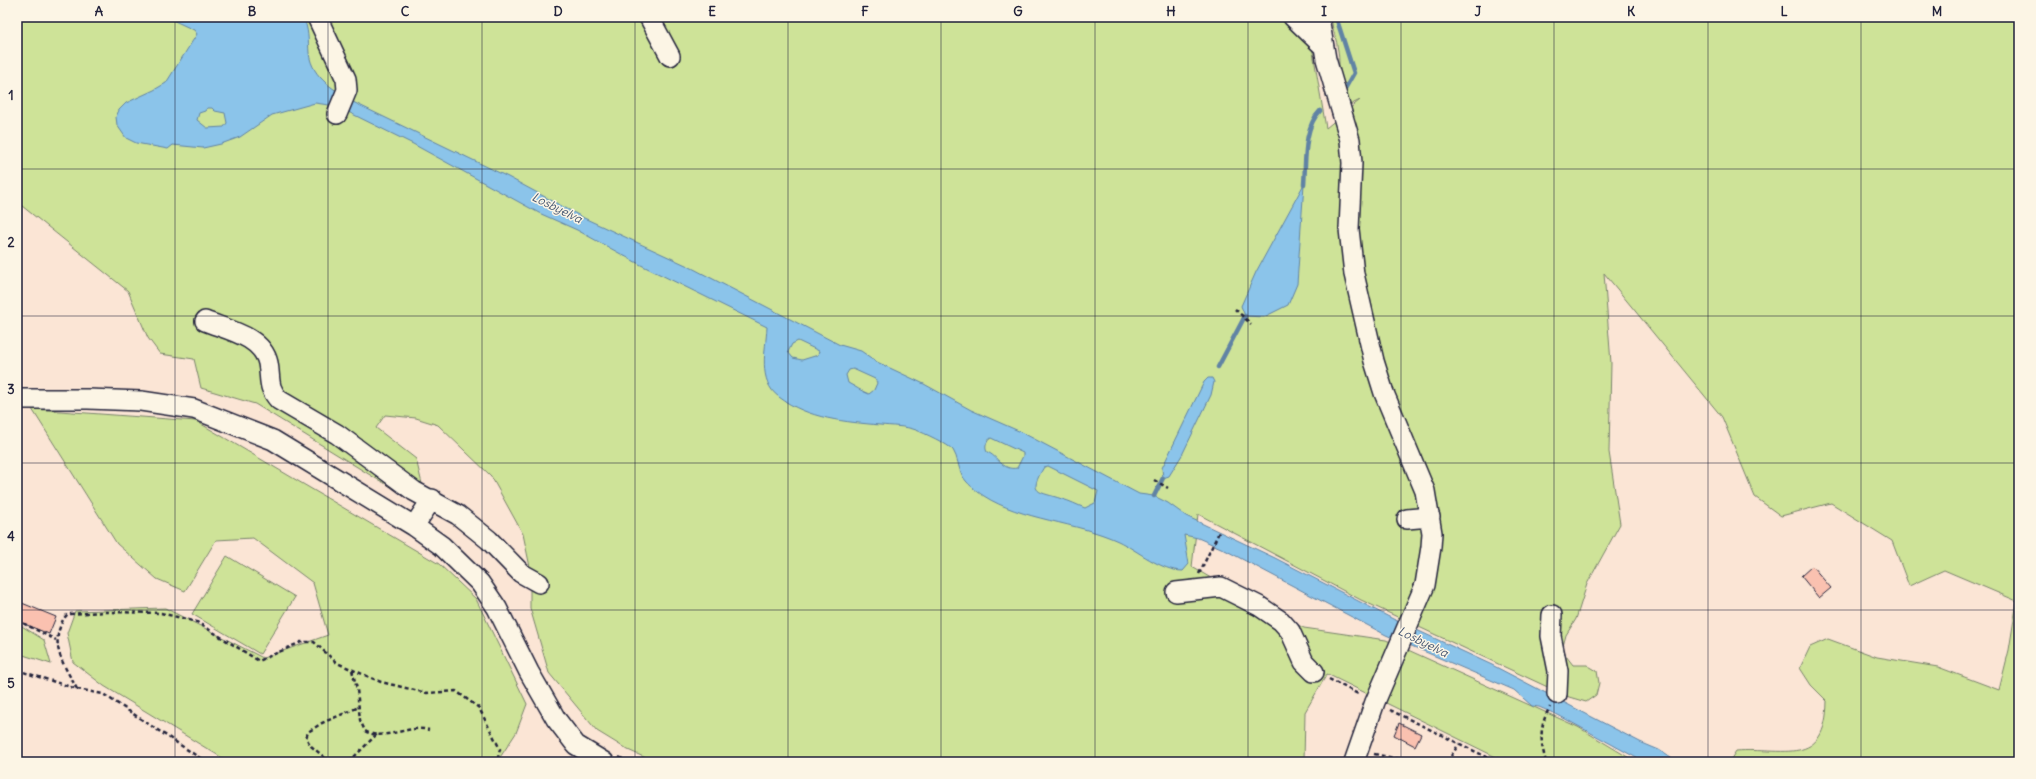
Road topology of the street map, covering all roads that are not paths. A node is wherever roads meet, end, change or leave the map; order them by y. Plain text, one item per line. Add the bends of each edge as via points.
1 (317, 17) edge
2 (649, 17) edge
3 (1293, 17) edge
4 (1319, 17) edge
5 (1323, 46) junction
6 (670, 56) dead end
7 (337, 114) dead end
8 (205, 321) dead end
9 (17, 400) edge
10 (432, 499) junction
11 (1430, 517) junction
12 (1407, 519) dead end
13 (414, 526) junction
14 (538, 583) dead end
15 (1184, 591) road end
16 (1552, 615) dead end
17 (1314, 672) road end
18 (1556, 694) dead end
19 (1356, 756) edge
20 (610, 758) edge

1 - 7 street via 346,79 347,90
2 - 6 street
3 - 5 street
4 - 5 street
5 - 11 street via 1350,140 1352,163 1349,229 1354,274 1366,327 1384,393 1425,491
8 - 10 street via 246,337 260,346 266,354 272,392 279,400 337,434 414,491
9 - 13 street via 88,399 194,409 273,440
10 - 13 street
10 - 14 street via 458,515 489,540 521,573
11 - 12 street
11 - 19 street via 1432,539 1425,585 1375,702
13 - 20 street via 442,546 480,583 497,608 556,719 576,745
15 - 17 street via 1221,587 1259,606 1281,621 1290,631 1304,662
16 - 18 street via 1551,636 1558,671

